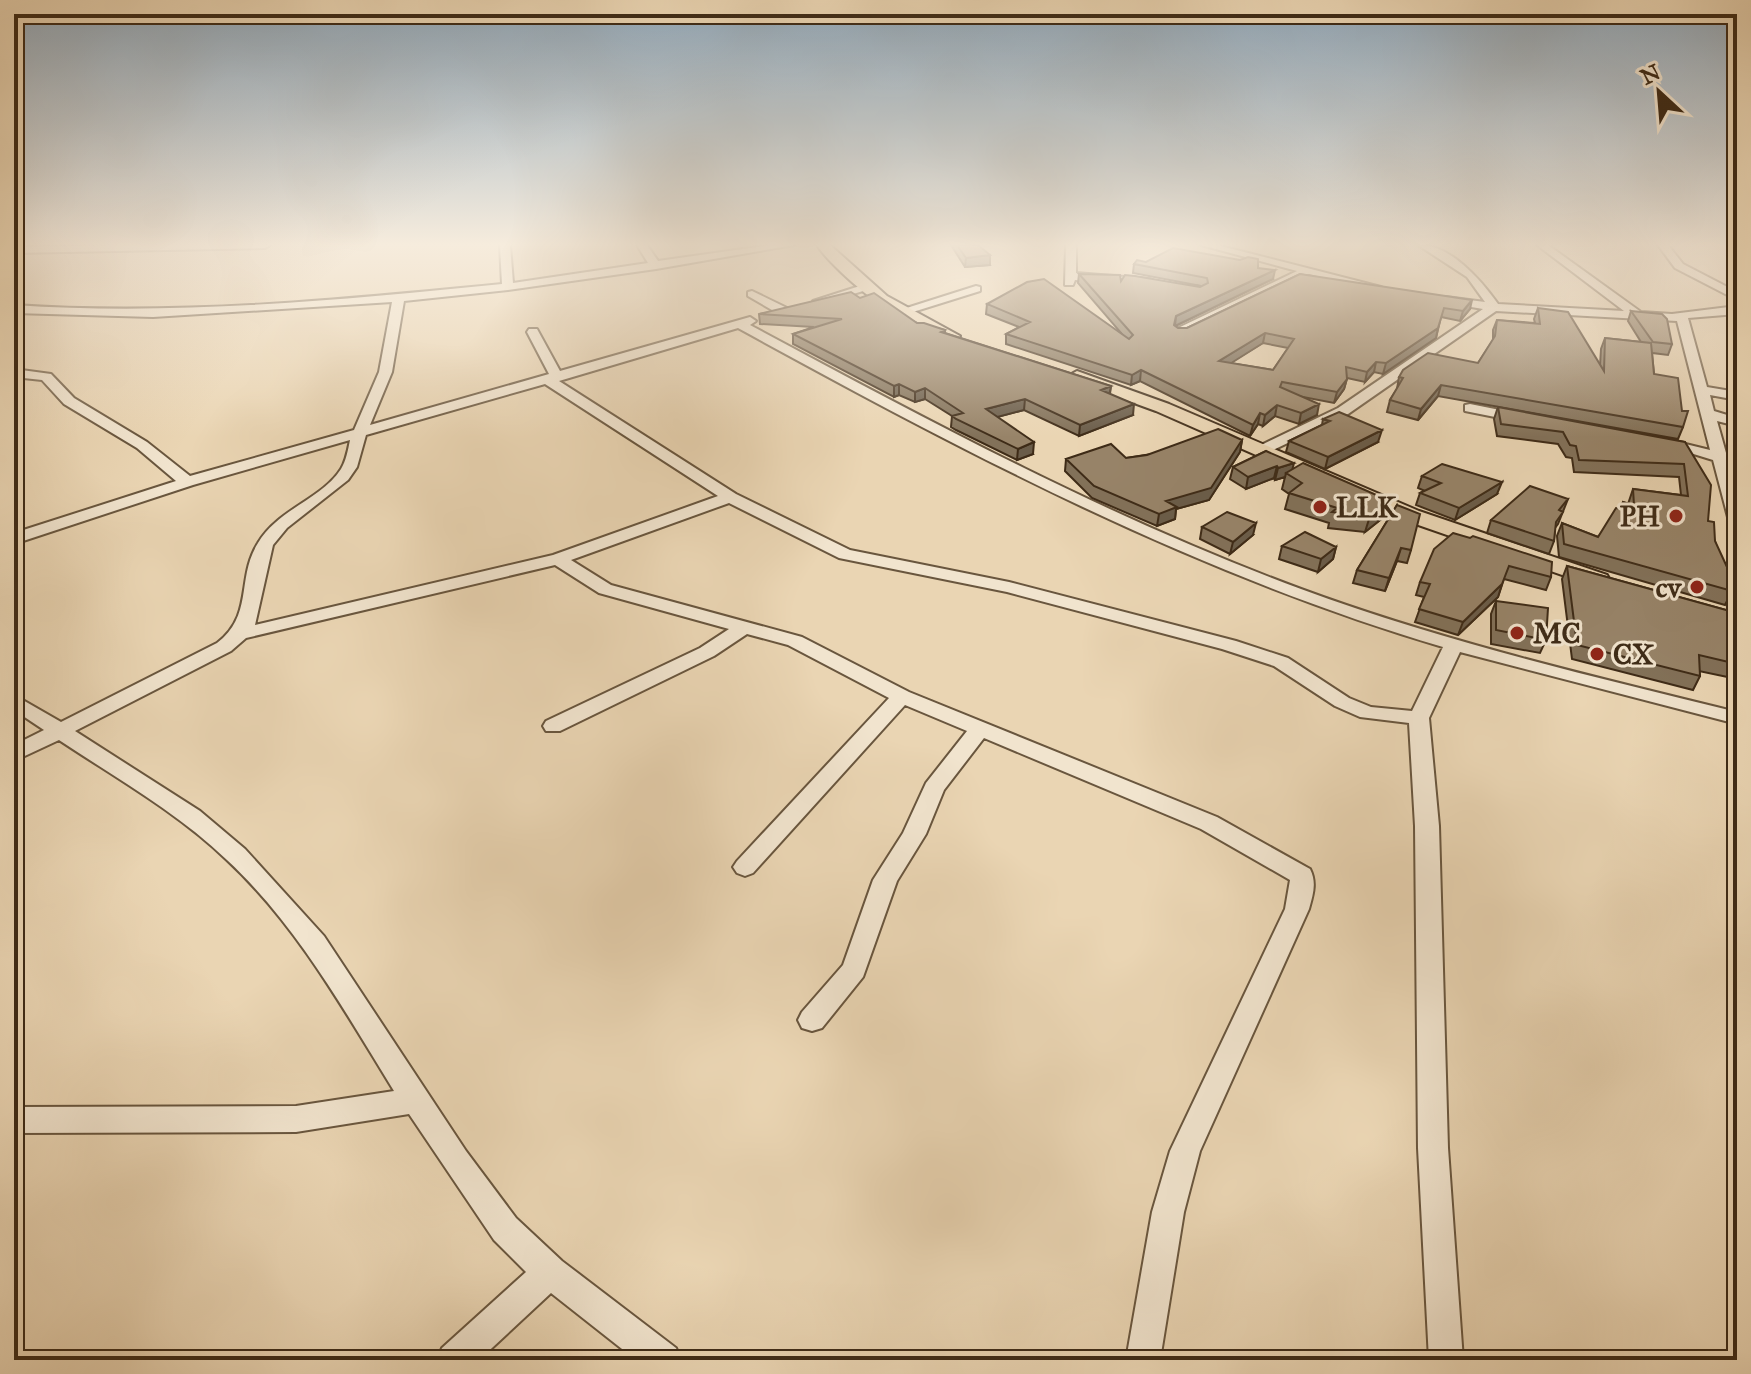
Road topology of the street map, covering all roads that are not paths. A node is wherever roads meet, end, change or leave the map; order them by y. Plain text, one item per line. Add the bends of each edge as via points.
1 (16, 309) edge
2 (217, 309) edge
3 (397, 309) edge
4 (790, 309) edge
5 (896, 309) edge
6 (910, 309) edge
7 (1227, 309) edge
8 (1491, 309) edge
9 (1537, 309) edge
10 (1629, 309) edge
11 (1737, 310) edge
12 (900, 312) junction
13 (1636, 314) junction
14 (1677, 316) junction
15 (739, 324) junction
16 (533, 332) dead end
17 (1180, 332) edge
18 (975, 343) edge
19 (1056, 369) edge
20 (14, 373) edge
21 (552, 379) junction
22 (1703, 390) junction
23 (1737, 396) edge
24 (1470, 408) dead end
25 (1708, 414) junction
26 (1537, 421) edge
27 (1737, 422) edge
28 (359, 432) junction
29 (1651, 440) edge
30 (1260, 451) junction
31 (1720, 457) junction
32 (187, 482) junction
33 (730, 497) junction
34 (1737, 521) edge
35 (14, 539) edge
36 (558, 559) junction
37 (1624, 588) edge
38 (745, 627) junction
39 (243, 633) junction
40 (1454, 644) junction
41 (902, 696) junction
42 (14, 701) edge
43 (1419, 718) junction
44 (1737, 718) edge
45 (553, 726) dead end
46 (980, 729) junction
47 (58, 732) junction
48 (14, 754) edge
49 (745, 867) dead end
50 (812, 1020) dead end
51 (415, 1100) junction
52 (14, 1120) edge
53 (550, 1272) junction
54 (454, 1360) edge
55 (664, 1360) edge
56 (1143, 1360) edge
57 (1446, 1360) edge

1 - 2 street
3 - 28 street via 383,380
4 - 15 street
5 - 12 main road
6 - 12 street
7 - 17 street
8 - 30 street via 1343,411
9 - 13 street
10 - 13 street
11 - 14 street
12 - 18 main road
13 - 14 street
14 - 22 street via 1684,321
15 - 21 street
15 - 40 street via 1109,516 1298,594
16 - 21 street
19 - 30 main road via 1159,404
20 - 32 street via 46,377 69,401 142,445
21 - 28 street
21 - 33 street
22 - 23 street
22 - 25 street
24 - 26 street
25 - 27 street
25 - 31 street
28 - 32 street
28 - 39 street via 354,456 340,479 304,504 267,542 258,559
29 - 31 street
30 - 37 main road via 1477,541
31 - 34 street
32 - 35 street
33 - 36 street
33 - 43 street via 845,554 1009,587 1255,652 1367,713
36 - 38 street via 605,589
36 - 39 street
38 - 41 street via 807,646
38 - 45 street via 707,652
39 - 47 street
40 - 43 street
40 - 44 street
41 - 46 street
41 - 49 street
42 - 47 street
43 - 57 street via 1427,826 1433,1148
46 - 50 street via 934,788 885,880 854,970
46 - 56 street via 1209,823 1301,875 1297,909 1185,1151 1168,1212
47 - 48 street
47 - 51 street via 192,817 237,855 315,943
51 - 52 street via 296,1119
51 - 53 street via 505,1229
53 - 54 street
53 - 55 street

